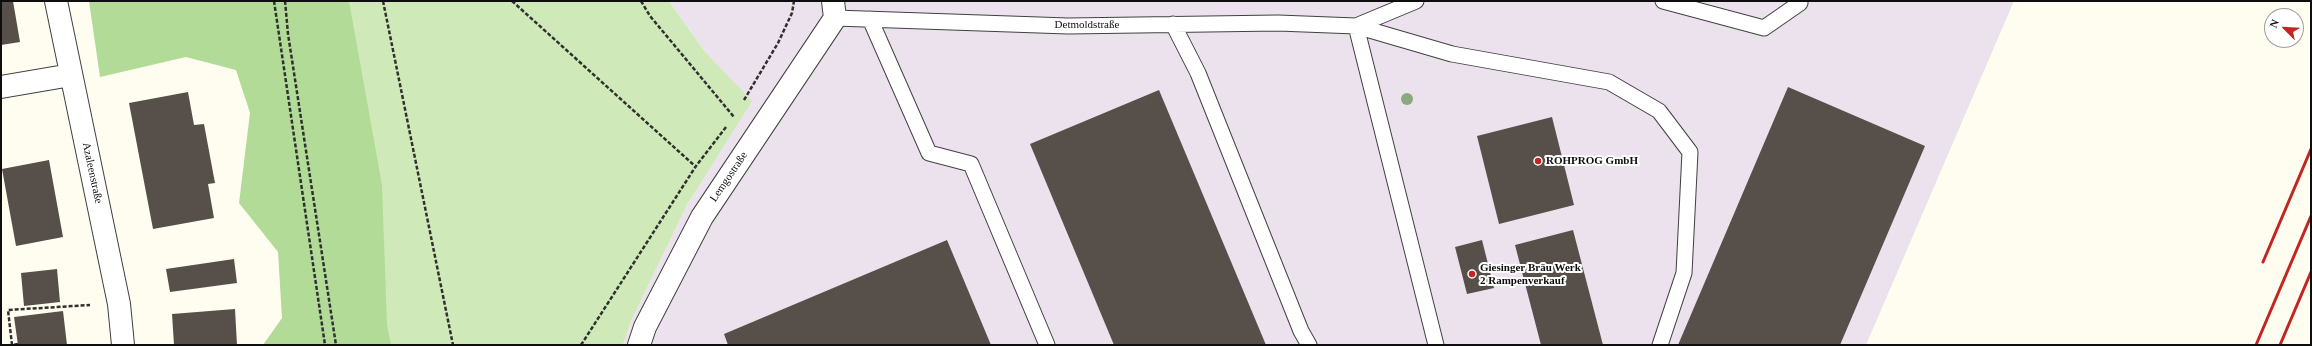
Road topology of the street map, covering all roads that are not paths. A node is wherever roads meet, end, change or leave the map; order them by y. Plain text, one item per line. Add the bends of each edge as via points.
1 (56, 1) edge
2 (1416, 1) edge
3 (1663, 1) edge
4 (1799, 1) edge
5 (834, 9) edge
6 (870, 18) junction
7 (1173, 24) junction
8 (1356, 26) junction
9 (71, 75) junction
10 (1, 87) edge
11 (1434, 343) edge
12 (123, 345) edge
13 (639, 345) edge
14 (1047, 345) edge
15 (1309, 345) edge
16 (1660, 345) edge

1 - 9 street, Azaleenstraße
2 - 8 lane
3 - 4 lane via 1764,28 1800,3
5 - 6 lane, Detmoldstraße
5 - 13 street, Lemgostraße via 702,217 645,327
6 - 7 lane, Detmoldstraße via 1068,26
6 - 14 lane via 929,153 972,164
7 - 8 lane, Detmoldstraße via 1278,22
7 - 15 lane via 1198,73 1301,331
8 - 11 lane
8 - 16 lane via 1452,54 1609,82 1659,111 1690,152 1684,273
9 - 10 street
9 - 12 street, Azaleenstraße via 119,304

